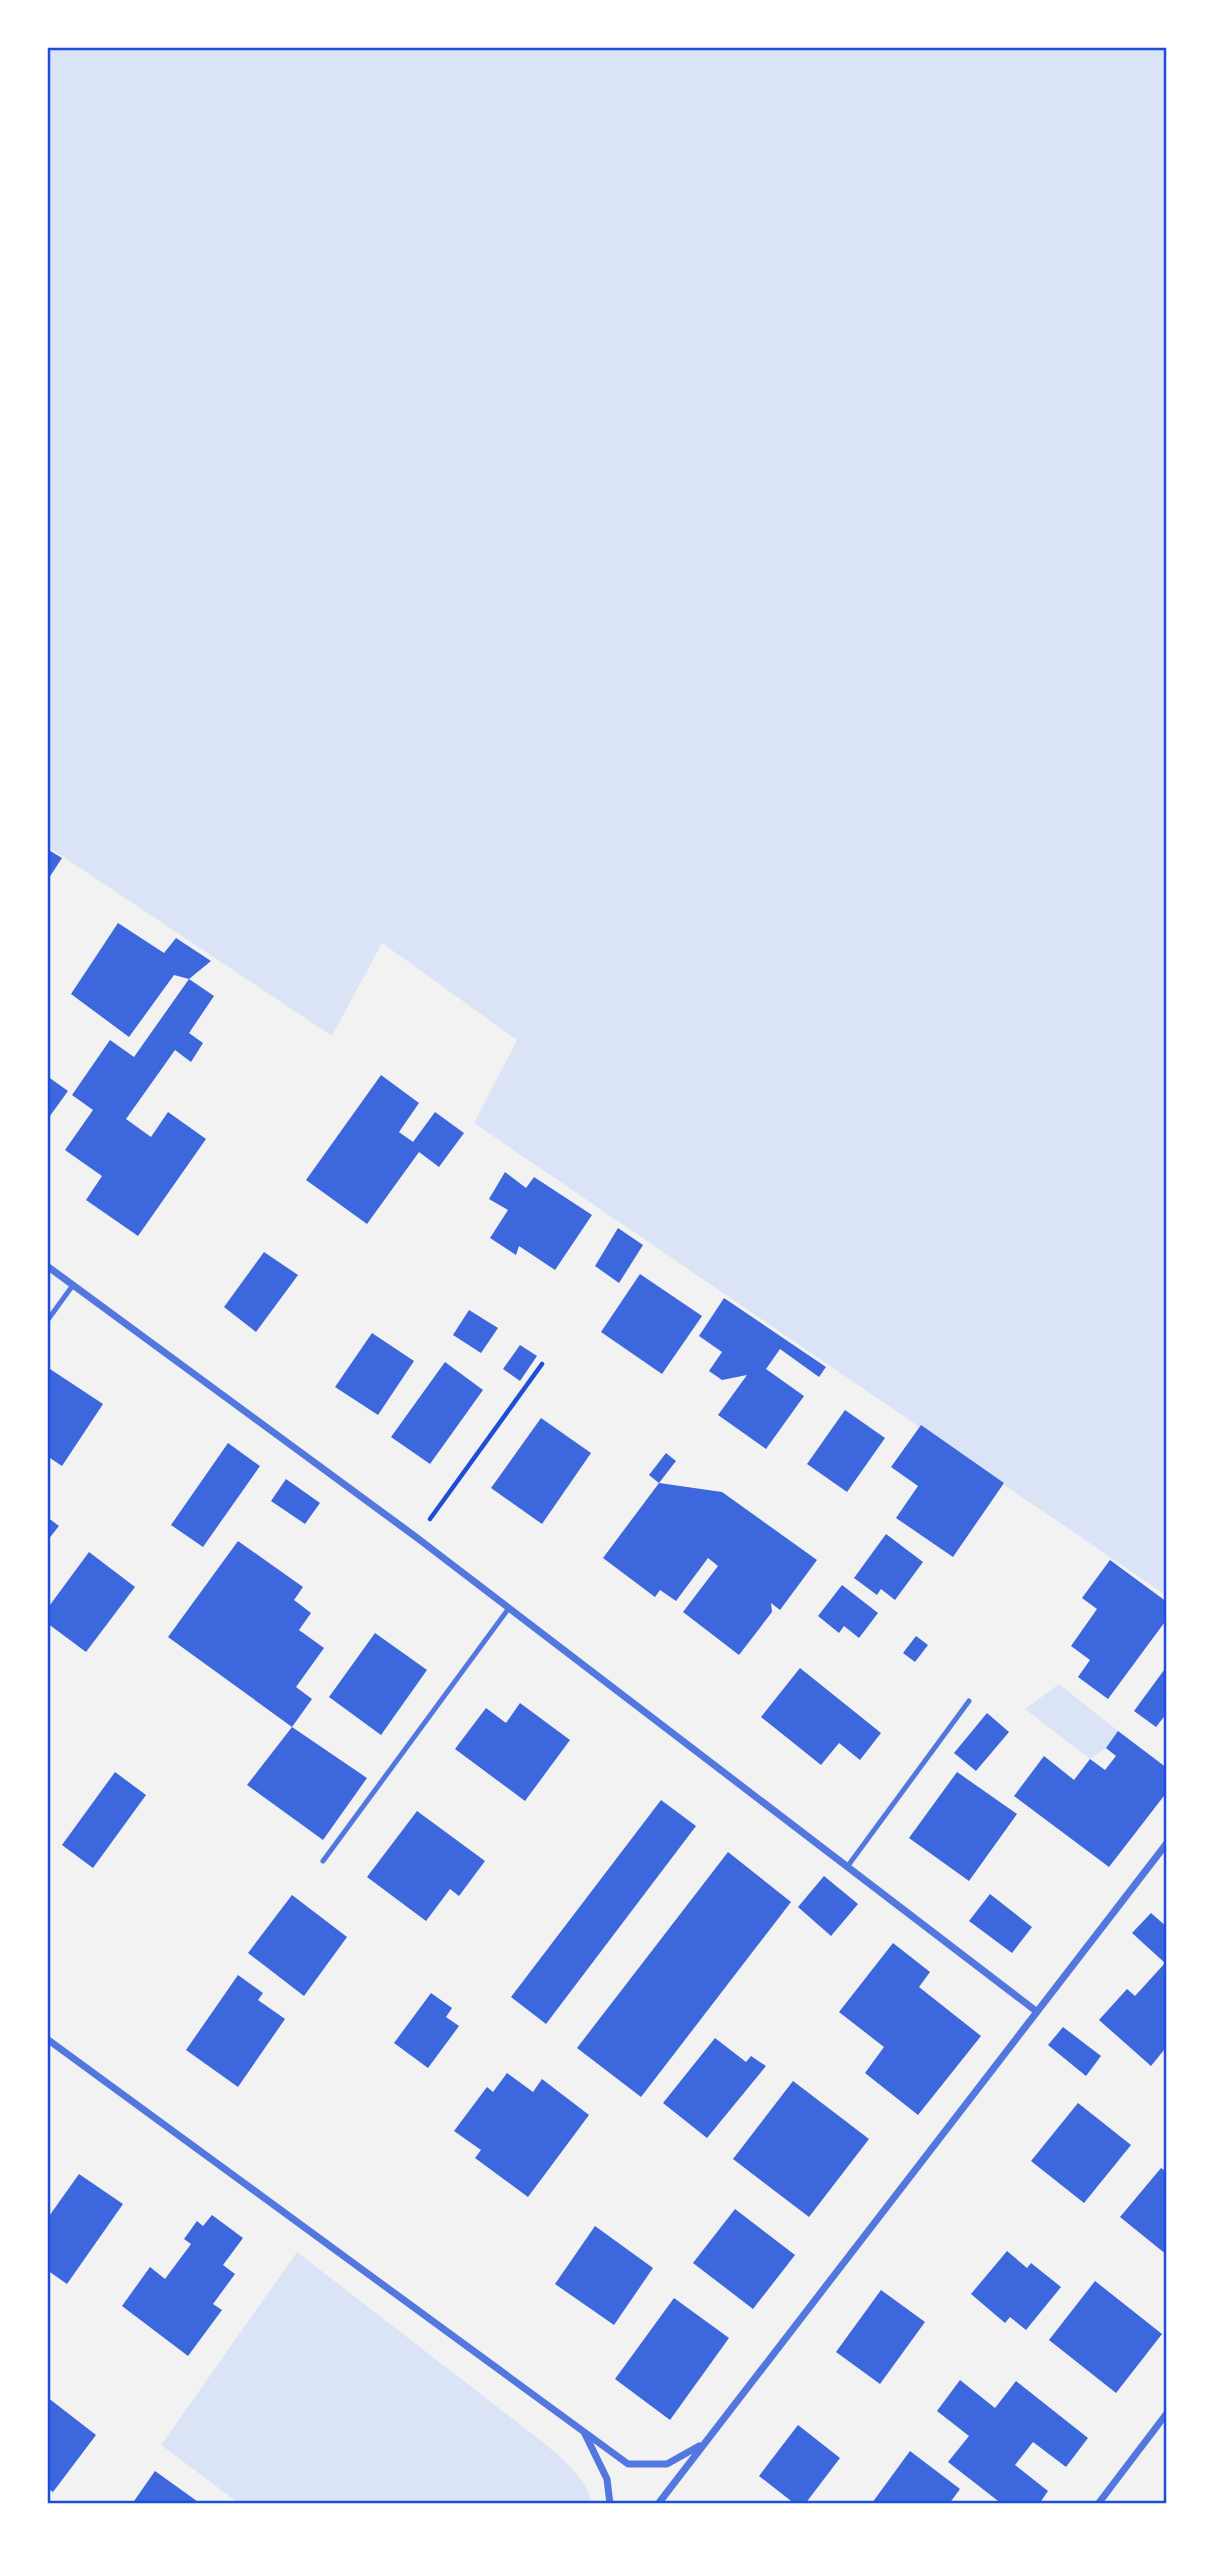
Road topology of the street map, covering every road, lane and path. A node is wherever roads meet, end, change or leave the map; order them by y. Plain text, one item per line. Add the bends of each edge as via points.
1 (47, 1266) edge
2 (73, 1285) junction
3 (47, 1321) edge
4 (542, 1364) dead end
5 (416, 1537) junction
6 (509, 1608) junction
7 (969, 1701) dead end
8 (1167, 1843) edge
9 (323, 1861) dead end
10 (847, 1867) junction
11 (1036, 2011) junction
12 (47, 2039) edge
13 (1167, 2413) edge
14 (584, 2433) junction
15 (703, 2444) junction
16 (610, 2504) edge
17 (658, 2504) edge
18 (1098, 2504) edge

1 - 2 street
2 - 3 lane
2 - 5 street
4 - 5 path
5 - 6 street
6 - 9 lane
6 - 10 street
7 - 10 lane
8 - 11 street
10 - 11 street
11 - 15 street
12 - 14 street
13 - 18 street
14 - 15 street via 628,2464 667,2464
14 - 16 street via 607,2479
15 - 17 street

